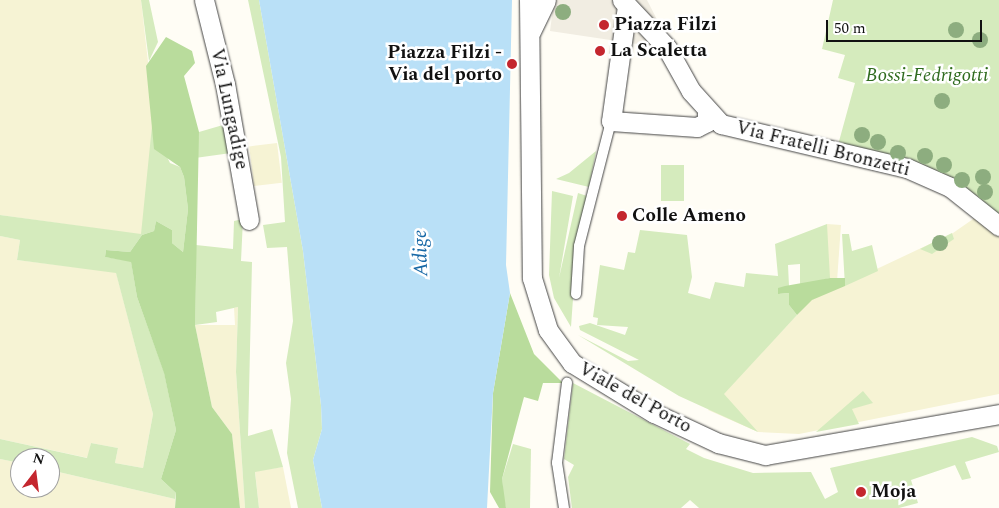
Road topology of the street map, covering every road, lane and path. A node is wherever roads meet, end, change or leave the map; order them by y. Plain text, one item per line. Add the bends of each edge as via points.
1 (204, 0) edge
2 (529, 0) edge
3 (546, 0) edge
4 (624, 3) edge
5 (530, 34) junction
6 (707, 112) junction
7 (611, 121) junction
8 (249, 220) dead end
9 (999, 226) edge
10 (576, 294) dead end
11 (567, 383) dead end
12 (999, 414) edge
13 (564, 508) edge

1 - 8 street, Via Lungadige via 227,92
2 - 5 street, Viale del Porto
3 - 5 street, Viale del Porto
4 - 6 street, Via Fratelli Bronzetti via 667,48
4 - 7 street
5 - 12 street, Viale del Porto via 532,278 548,330 572,363 654,413 718,443 765,456
6 - 7 street via 707,122 697,127
6 - 9 street, Via Fratelli Bronzetti via 721,124 740,130 915,171 950,186
7 - 10 lane via 580,246
11 - 13 lane via 557,463

